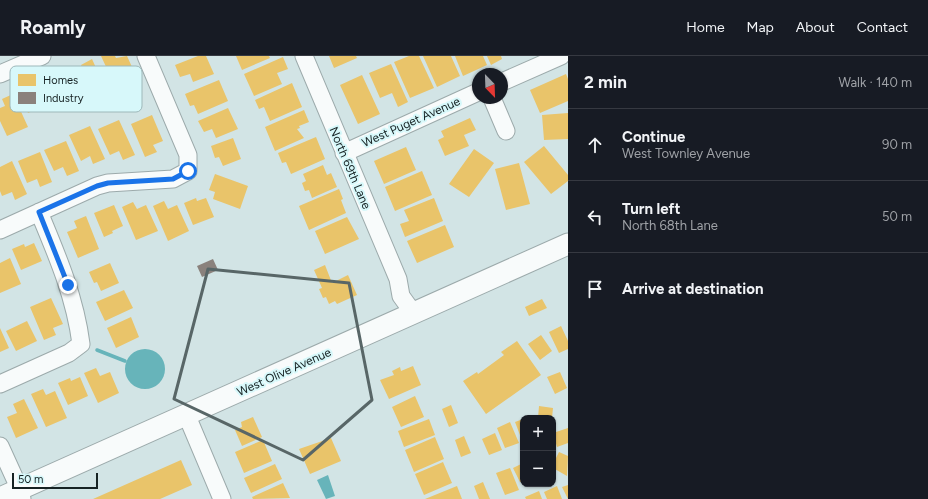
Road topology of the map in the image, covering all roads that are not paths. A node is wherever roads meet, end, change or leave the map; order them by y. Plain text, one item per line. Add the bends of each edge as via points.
1 (42, 56) edge
2 (146, 56) edge
3 (304, 56) edge
4 (561, 56) edge
5 (19, 66) edge
6 (10, 70) edge
7 (0, 74) edge
8 (508, 79) edge
9 (472, 95) edge
10 (495, 104) edge
11 (506, 131) dead end
12 (344, 153) junction
13 (39, 212) junction
14 (0, 230) edge
15 (568, 244) edge
16 (414, 314) junction
17 (0, 384) edge
18 (188, 416) junction
19 (0, 446) edge
20 (23, 496) edge
21 (0, 498) edge
22 (222, 499) edge

1 - 5 street
2 - 13 street via 188,155 188,171 173,179 102,184
3 - 12 street, North 69th Lane
4 - 8 street
6 - 7 street
9 - 12 street, West Puget Avenue
10 - 11 street
12 - 16 street, North 69th Lane via 398,279 409,292
13 - 14 street
13 - 17 street via 67,279 81,344 69,353
15 - 16 main road, West Olive Avenue
16 - 18 main road, West Olive Avenue
18 - 20 main road, West Olive Avenue
18 - 22 street
19 - 20 street
20 - 21 main road, West Olive Avenue

